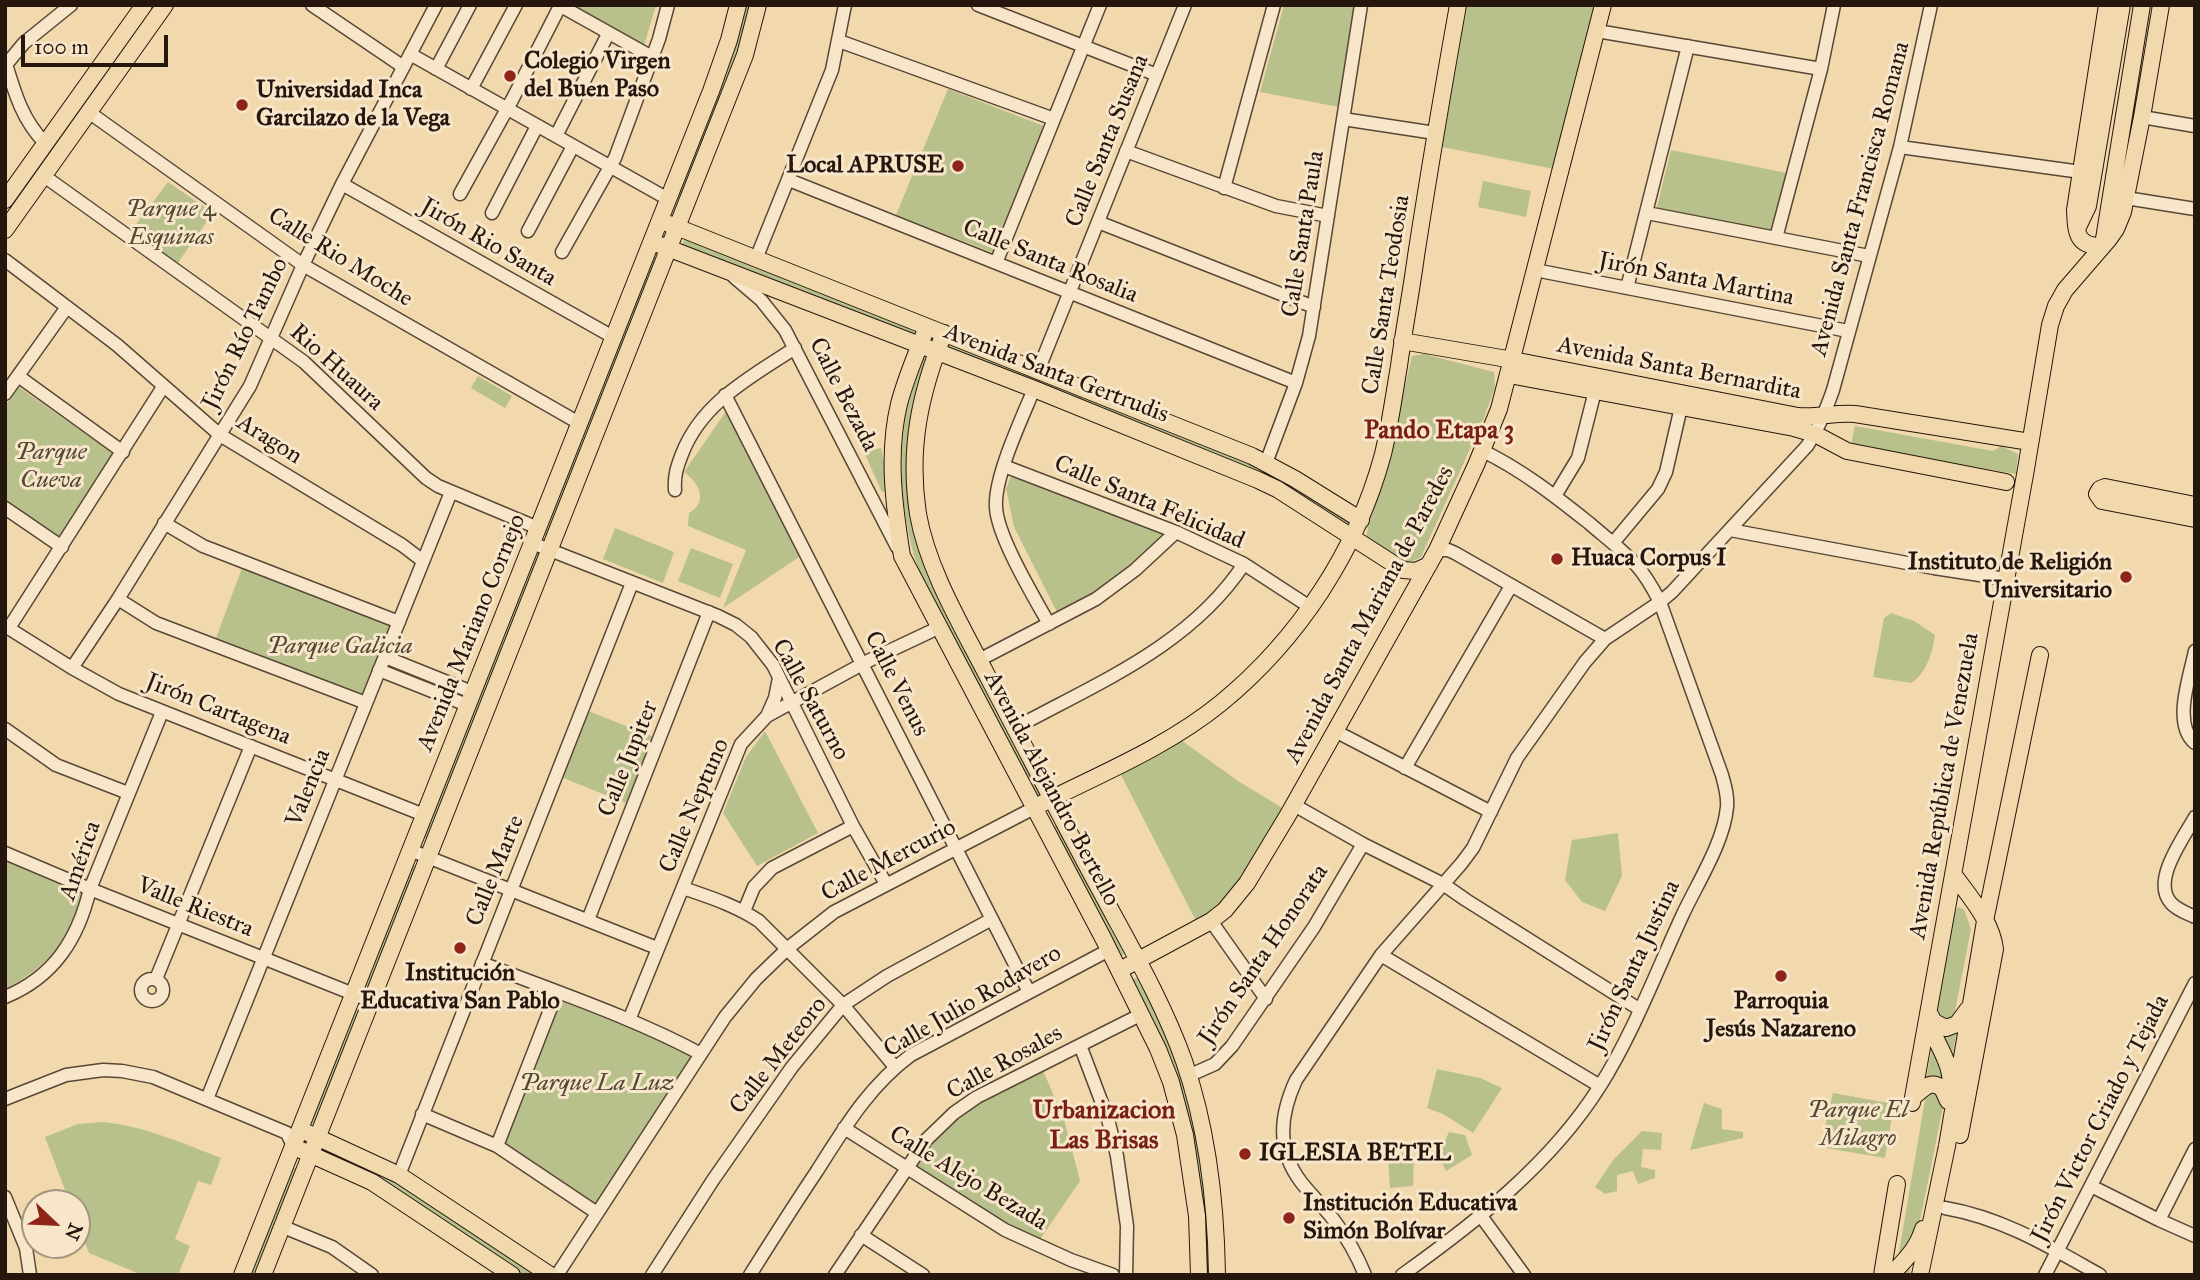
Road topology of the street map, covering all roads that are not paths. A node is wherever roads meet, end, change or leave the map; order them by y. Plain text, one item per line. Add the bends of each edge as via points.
1 (71, 5) edge
2 (144, 5) edge
3 (165, 5) edge
4 (312, 5) edge
5 (436, 5) edge
6 (470, 5) edge
7 (516, 5) edge
8 (668, 5) edge
9 (738, 5) edge
10 (758, 5) edge
11 (845, 5) edge
12 (978, 5) edge
13 (1017, 5) edge
14 (1100, 5) edge
15 (1185, 5) edge
16 (1274, 5) edge
17 (1361, 5) edge
18 (1458, 5) edge
19 (1603, 5) edge
20 (1834, 5) edge
21 (1931, 5) edge
22 (2094, 5) edge
23 (2107, 5) edge
24 (2122, 5) edge
25 (2142, 5) edge
26 (2161, 5) edge
27 (559, 6) edge
28 (1012, 18) junction
29 (2104, 27) junction
30 (1597, 31) junction
31 (608, 34) junction
32 (839, 41) junction
33 (1688, 46) junction
34 (1083, 47) junction
35 (410, 54) junction
36 (652, 57) junction
37 (6, 65) edge
38 (402, 66) junction
39 (436, 69) junction
40 (1821, 69) junction
41 (1157, 75) junction
42 (471, 89) junction
43 (507, 109) junction
44 (90, 113) junction
45 (2142, 117) junction
46 (1343, 119) junction
47 (1054, 120) junction
48 (537, 126) junction
49 (2195, 126) edge
50 (1435, 133) junction
51 (556, 136) junction
52 (46, 143) junction
53 (573, 146) junction
54 (1900, 147) junction
55 (1126, 151) junction
56 (610, 167) junction
57 (2081, 172) junction
58 (44, 176) junction
59 (789, 180) junction
60 (342, 184) junction
61 (1224, 188) junction
62 (460, 194) dead end
63 (6, 197) edge
64 (2126, 198) junction
65 (668, 199) junction
66 (2195, 209) edge
67 (492, 213) dead end
68 (1647, 213) junction
69 (1328, 216) junction
70 (659, 220) junction
71 (1098, 222) junction
72 (677, 228) junction
73 (5, 230) edge
74 (528, 230) dead end
75 (2076, 231) junction
76 (1776, 238) junction
77 (651, 241) junction
78 (2103, 246) junction
79 (669, 248) junction
80 (562, 252) dead end
81 (1869, 256) junction
82 (756, 259) junction
83 (5, 260) edge
84 (996, 263) junction
85 (303, 265) junction
86 (725, 270) junction
87 (1535, 270) junction
88 (1627, 288) junction
89 (1069, 293) junction
90 (67, 307) junction
91 (1314, 307) junction
92 (927, 327) junction
93 (1848, 331) junction
94 (944, 333) junction
95 (613, 337) junction
96 (272, 338) junction
97 (1402, 341) junction
98 (920, 345) junction
99 (795, 348) junction
100 (937, 351) junction
101 (1511, 368) junction
102 (1038, 371) junction
103 (18, 376) junction
104 (1296, 383) junction
105 (163, 387) junction
106 (1034, 389) junction
107 (1595, 391) junction
108 (5, 394) edge
109 (725, 395) junction
110 (1681, 407) junction
111 (1824, 416) junction
112 (579, 423) junction
113 (1815, 434) junction
114 (220, 435) junction
115 (2030, 442) junction
116 (1483, 451) junction
117 (123, 452) junction
118 (1266, 463) junction
119 (1004, 466) junction
120 (2006, 482) dead end
121 (675, 490) dead end
122 (451, 492) junction
123 (1555, 496) junction
124 (2195, 505) edge
125 (5, 508) edge
126 (2195, 519) edge
127 (1361, 520) junction
128 (164, 523) junction
129 (1730, 530) junction
130 (1176, 533) junction
131 (535, 535) junction
132 (1353, 538) junction
133 (1613, 543) junction
134 (62, 548) junction
135 (549, 550) junction
136 (902, 556) junction
137 (1433, 557) junction
138 (423, 561) junction
139 (1244, 564) junction
140 (2006, 579) junction
141 (632, 583) junction
142 (1511, 586) junction
143 (118, 599) junction
144 (1660, 602) junction
145 (1310, 607) junction
146 (709, 612) junction
147 (399, 622) junction
148 (1049, 624) junction
149 (7, 627) edge
150 (940, 627) junction
151 (1605, 639) junction
152 (2195, 651) edge
153 (2040, 655) dead end
154 (385, 657) junction
155 (986, 657) junction
156 (863, 665) junction
157 (72, 668) junction
158 (379, 670) junction
159 (779, 678) junction
160 (470, 699) junction
161 (366, 703) junction
162 (790, 703) junction
163 (162, 712) junction
164 (767, 716) junction
165 (1014, 728) junction
166 (5, 729) edge
167 (1339, 734) junction
168 (2195, 743) edge
169 (251, 746) junction
170 (1405, 768) junction
171 (335, 779) junction
172 (128, 793) junction
173 (1051, 799) junction
174 (1294, 805) junction
175 (1034, 808) junction
176 (1491, 812) junction
177 (424, 815) junction
178 (2195, 817) edge
179 (853, 826) junction
180 (1363, 844) junction
181 (956, 849) junction
182 (410, 850) junction
183 (5, 853) edge
184 (427, 857) junction
185 (1954, 875) junction
186 (886, 884) junction
187 (1443, 884) junction
188 (1993, 886) junction
189 (683, 888) junction
190 (90, 889) junction
191 (511, 890) junction
192 (1968, 894) junction
193 (744, 911) junction
194 (1947, 911) junction
195 (2195, 917) edge
196 (992, 919) junction
197 (588, 920) junction
198 (1210, 921) junction
199 (1986, 921) junction
200 (178, 923) junction
201 (657, 948) junction
202 (788, 948) junction
203 (1109, 950) junction
204 (1381, 955) junction
205 (264, 958) junction
206 (1138, 961) junction
207 (482, 963) junction
208 (1120, 970) junction
209 (156, 979) dead end
210 (2195, 983) edge
211 (557, 992) junction
212 (1029, 992) junction
213 (353, 994) junction
214 (5, 997) edge
215 (1266, 999) junction
216 (371, 1001) junction
217 (843, 1005) junction
218 (1970, 1005) junction
219 (1639, 1009) junction
220 (1142, 1014) junction
221 (1928, 1014) junction
222 (629, 1020) junction
223 (1080, 1045) junction
224 (701, 1054) junction
225 (895, 1068) junction
226 (1188, 1076) junction
227 (1600, 1086) junction
228 (5, 1099) edge
229 (207, 1099) junction
230 (1948, 1101) junction
231 (422, 1114) junction
232 (844, 1128) junction
233 (293, 1136) junction
234 (317, 1136) junction
235 (497, 1146) junction
236 (2195, 1149) edge
237 (310, 1154) junction
238 (906, 1166) junction
239 (399, 1175) junction
240 (1897, 1184) dead end
241 (2091, 1186) junction
242 (5, 1197) edge
243 (1945, 1209) junction
244 (597, 1213) junction
245 (1481, 1216) junction
246 (2159, 1220) junction
247 (281, 1226) junction
248 (861, 1235) junction
249 (2195, 1236) edge
250 (1127, 1251) junction
251 (2057, 1252) junction
252 (352, 1268) edge
253 (1099, 1270) junction
254 (30, 1275) edge
255 (242, 1275) edge
256 (262, 1275) edge
257 (372, 1275) edge
258 (512, 1275) edge
259 (550, 1275) edge
260 (557, 1275) edge
261 (652, 1275) edge
262 (750, 1275) edge
263 (835, 1275) edge
264 (923, 1275) edge
265 (1113, 1275) edge
266 (1126, 1275) edge
267 (1199, 1275) edge
268 (1217, 1275) edge
269 (1366, 1275) edge
270 (1402, 1275) edge
271 (1524, 1275) edge
272 (1882, 1275) edge
273 (1891, 1275) edge
274 (1920, 1275) edge
275 (1931, 1275) edge
276 (2046, 1275) edge
277 (2101, 1275) edge

1 - 37 street via 24,43
2 - 52 main road
3 - 44 main road
4 - 38 street
5 - 35 street, Jirón Río Tambo
6 - 39 street
7 - 42 street
8 - 36 street
9 - 65 main road, Avenida Mariano Cornejo via 722,62
10 - 72 main road, Avenida Mariano Cornejo via 745,55
11 - 32 street
12 - 28 street
13 - 28 street
14 - 34 street
15 - 41 street, Calle Santa Susana
16 - 61 street
17 - 46 street, Calle Santa Paula
18 - 50 main road, Calle Santa Teodosia
19 - 30 main road, Avenida Santa Mariana de Paredes
20 - 40 street
21 - 54 street, Avenida Santa Francisca Romana
22 - 29 main road
23 - 29 main road
24 - 75 main road via 2088,206
25 - 78 main road
26 - 45 main road, Avenida República de Venezuela
27 - 31 street
27 - 43 street
28 - 34 street
29 - 57 main road
30 - 33 street
30 - 87 main road, Avenida Santa Mariana de Paredes
31 - 36 street
31 - 51 street
32 - 47 street
32 - 59 street
33 - 40 street
33 - 68 street
34 - 41 street
34 - 47 street
35 - 38 street, Jirón Río Tambo
35 - 39 street
36 - 56 street
37 - 52 street via 26,120
38 - 60 street, Jirón Río Tambo
39 - 42 street
40 - 76 street
41 - 55 street, Calle Santa Susana
42 - 43 street
43 - 48 street
43 - 62 street
44 - 58 main road
44 - 85 street, Calle Rio Moche
45 - 49 street
45 - 64 main road, Avenida República de Venezuela
46 - 50 street
46 - 69 street, Calle Santa Paula
47 - 84 street
48 - 51 street
48 - 67 street
50 - 97 main road, Calle Santa Teodosia
51 - 53 street
52 - 63 main road
53 - 56 street
53 - 74 street
54 - 57 street
54 - 81 street, Avenida Santa Francisca Romana
55 - 61 street
55 - 71 street, Calle Santa Susana
56 - 65 street
56 - 80 street
57 - 75 main road via 2074,210
58 - 73 main road
58 - 96 street, Rio Huaura
59 - 82 street
59 - 84 street, Calle Santa Rosalia
60 - 85 street, Jirón Río Tambo
60 - 95 street, Jirón Rio Santa
61 - 69 street via 1276,206
64 - 66 street
64 - 78 main road, Avenida República de Venezuela via 2116,229
65 - 70 main road, Avenida Mariano Cornejo
68 - 76 street
68 - 88 street
69 - 91 street, Calle Santa Paula
70 - 72 main road, Avenida Santa Gertrudis
70 - 77 main road, Avenida Mariano Cornejo
71 - 89 street, Calle Santa Susana
71 - 91 street
72 - 79 main road, Avenida Mariano Cornejo
72 - 82 main road, Avenida Santa Gertrudis
75 - 78 main road via 2084,242
76 - 81 street
77 - 79 main road, Avenida Santa Gertrudis
77 - 95 main road, Avenida Mariano Cornejo
78 - 115 main road, Avenida República de Venezuela via 2056,306
79 - 86 main road, Avenida Santa Gertrudis
79 - 135 main road, Avenida Mariano Cornejo
81 - 93 street, Avenida Santa Francisca Romana
82 - 92 main road, Avenida Santa Gertrudis
83 - 90 street, Aragon
84 - 89 street, Calle Santa Rosalia
85 - 96 street, Jirón Río Tambo
85 - 112 street, Calle Rio Moche
86 - 98 main road, Avenida Santa Gertrudis
86 - 99 street, Calle Bezada via 761,300
87 - 88 street, Jirón Santa Martina
87 - 101 main road, Avenida Santa Mariana de Paredes
88 - 93 street, Jirón Santa Martina
89 - 102 street, Calle Santa Susana
89 - 104 street, Calle Santa Rosalia
90 - 103 street
90 - 105 street, Aragon
91 - 104 street, Calle Santa Paula
92 - 94 main road, Avenida Santa Gertrudis
92 - 98 main road, Avenida Alejandro Bertello
93 - 111 street, Avenida Santa Francisca Romana
94 - 100 main road, Avenida Alejandro Bertello
94 - 102 main road, Avenida Santa Gertrudis
95 - 112 main road, Avenida Mariano Cornejo
96 - 114 street, Jirón Río Tambo
96 - 122 street, Rio Huaura via 304,362 426,478
97 - 101 main road, Avenida Santa Bernardita
97 - 127 main road, Calle Santa Teodosia via 1383,453
98 - 100 main road, Avenida Santa Gertrudis
98 - 136 main road, Avenida Alejandro Bertello via 902,393 892,446 894,507
99 - 109 street
99 - 136 street, Calle Bezada
100 - 106 main road, Avenida Santa Gertrudis
100 - 155 main road, Avenida Alejandro Bertello via 916,432 919,516 936,574
101 - 107 main road, Avenida Santa Bernardita
101 - 111 main road, Avenida Santa Bernardita via 1798,416
101 - 116 main road, Avenida Santa Mariana de Paredes
102 - 118 main road, Avenida Santa Gertrudis
103 - 108 street
103 - 117 street
104 - 118 street, Calle Santa Paula
105 - 114 street, Aragon
105 - 117 street
106 - 119 street
106 - 132 main road, Avenida Santa Gertrudis via 1258,480
107 - 110 main road, Avenida Santa Bernardita
107 - 123 street via 1578,458
109 - 121 street via 686,444 674,475
109 - 156 street, Calle Venus
110 - 113 main road, Avenida Santa Bernardita
110 - 133 street via 1667,472
111 - 113 street, Avenida Santa Francisca Romana
111 - 115 main road, Avenida Santa Bernardita via 1855,414
112 - 131 main road, Avenida Mariano Cornejo
113 - 120 main road, Avenida Santa Bernardita via 1847,451
113 - 129 street, Avenida Santa Francisca Romana
114 - 128 street, Jirón Río Tambo
114 - 138 street, Aragon
115 - 140 main road, Avenida República de Venezuela
116 - 123 street, Jirón Santa Justina
116 - 137 main road, Avenida Santa Mariana de Paredes
117 - 134 street
118 - 127 main road, Avenida Santa Gertrudis
119 - 130 street, Calle Santa Felicidad
119 - 148 street via 995,508 1000,526
122 - 131 street, Rio Huaura
122 - 138 street, Valencia
123 - 133 street, Jirón Santa Justina
124 - 126 main road via 2105,487 2097,494 2102,501
125 - 134 street
127 - 132 main road, Calle Santa Teodosia
128 - 143 street, Jirón Río Tambo
128 - 147 street via 203,546
129 - 140 street
129 - 144 street, Avenida Santa Francisca Romana
130 - 139 street, Calle Santa Felicidad
130 - 148 street via 1120,583
131 - 135 street, Calle Saturno
131 - 160 main road, Avenida Mariano Cornejo
132 - 137 main road, Avenida Santa Gertrudis via 1403,570 1416,571
132 - 145 main road, Calle Santa Teodosia
133 - 144 street, Jirón Santa Justina via 1637,566
134 - 149 street
135 - 141 street, Calle Saturno
135 - 184 main road, Avenida Mariano Cornejo
136 - 150 main road, Avenida Alejandro Bertello
137 - 142 street, Avenida Santa Gertrudis via 1448,550
137 - 167 main road, Avenida Santa Mariana de Paredes
138 - 147 street, Valencia
139 - 145 street, Calle Santa Felicidad
139 - 165 street via 1211,605 1156,650
140 - 185 main road, Avenida República de Venezuela
141 - 146 street, Calle Saturno
141 - 191 street, Calle Marte
142 - 151 street, Avenida Santa Gertrudis
142 - 170 street
143 - 157 street, Jirón Río Tambo
143 - 161 street via 156,623
144 - 151 street, Avenida Santa Francisca Romana
144 - 219 street, Jirón Santa Justina via 1723,775 1727,806 1710,858
145 - 173 main road, Calle Santa Teodosia via 1289,636 1219,704 1175,736
146 - 159 street, Calle Saturno via 751,637
146 - 197 street, Calle Jupiter
147 - 154 street, Valencia
148 - 155 street
149 - 157 street, Jirón Cartagena
150 - 156 street, Calle Neptuno
150 - 175 main road, Avenida Alejandro Bertello
151 - 176 street, Avenida Santa Francisca Romana via 1517,758
152 - 168 street via 2183,720
153 - 188 main road
154 - 158 street, Valencia
154 - 160 street
155 - 165 main road, Avenida Alejandro Bertello
156 - 162 street, Calle Neptuno
156 - 181 street, Calle Venus
157 - 163 street, Jirón Cartagena
158 - 160 street
158 - 161 street, Valencia
159 - 162 street, Calle Saturno
159 - 164 street
160 - 177 main road, Avenida Mariano Cornejo
161 - 171 street, Valencia
162 - 164 street, Calle Neptuno
162 - 179 street, Calle Saturno
163 - 169 street, Jirón Cartagena
163 - 172 street, América
164 - 189 street, Calle Neptuno via 741,744
165 - 173 main road, Avenida Alejandro Bertello
166 - 172 street via 56,765
167 - 170 street
167 - 174 main road, Avenida Santa Mariana de Paredes
169 - 171 street, Jirón Cartagena
169 - 200 street
170 - 176 street
171 - 177 street, Jirón Cartagena
171 - 205 street, Valencia
172 - 190 street, América
173 - 175 main road, Calle Santa Teodosia
173 - 206 main road, Avenida Alejandro Bertello
174 - 180 street
174 - 198 main road, Avenida Santa Mariana de Paredes via 1247,883
175 - 181 street, Calle Mercurio
175 - 203 main road, Avenida Alejandro Bertello
176 - 187 street, Avenida Santa Francisca Romana via 1473,848
177 - 182 main road, Avenida Mariano Cornejo
178 - 195 street via 2163,886 2171,904
179 - 186 street, Calle Saturno
179 - 193 street via 772,868 754,887
180 - 187 street
180 - 215 street, Jirón Santa Honorata
181 - 186 street, Calle Mercurio
181 - 196 street, Calle Venus
182 - 184 street
182 - 213 main road, Avenida Mariano Cornejo
183 - 190 street, Valle Riestra
184 - 191 street
184 - 216 main road, Avenida Mariano Cornejo
185 - 192 main road
185 - 194 main road, Avenida República de Venezuela
186 - 202 street, Calle Mercurio via 834,912
187 - 204 street, Avenida Santa Francisca Romana
187 - 219 street
188 - 192 main road
188 - 199 main road
189 - 193 street
189 - 201 street, Calle Neptuno
190 - 200 street, Valle Riestra
190 - 214 street, América via 77,931 58,960 27,986
191 - 197 street
191 - 207 street, Calle Marte
192 - 194 main road
192 - 199 main road
193 - 202 street
194 - 221 main road, Avenida República de Venezuela
196 - 212 street, Calle Venus
196 - 217 street, Calle Meteoro
197 - 201 street
198 - 206 main road, Avenida Santa Mariana de Paredes
198 - 215 street
199 - 218 main road
199 - 243 main road via 1994,939 1994,960
200 - 205 street, Valle Riestra
200 - 209 street
201 - 222 street, Calle Neptuno
202 - 217 street
202 - 224 street, Calle Mercurio via 755,979
203 - 208 main road, Avenida Alejandro Bertello
203 - 212 street, Calle Julio Rodavero
204 - 227 street
204 - 269 street, Avenida Santa Francisca Romana via 1296,1080 1283,1117 1292,1167 1346,1238
205 - 213 street, Valle Riestra
205 - 229 street, Valencia
206 - 208 main road, Avenida Santa Mariana de Paredes
206 - 226 main road, Avenida Alejandro Bertello
207 - 211 street
207 - 231 street, Calle Marte
208 - 220 main road, Avenida Alejandro Bertello
210 - 241 street, Jirón Victor Criado y Tejada
211 - 222 street
211 - 235 street
212 - 225 street, Calle Julio Rodavero
213 - 216 street, Valle Riestra
213 - 233 main road, Avenida Mariano Cornejo
215 - 226 street, Jirón Santa Honorata via 1223,1057
216 - 234 main road, Avenida Mariano Cornejo
217 - 225 street
217 - 261 street, Calle Meteoro via 792,1067
218 - 221 main road via 1952,1027 1939,1026
218 - 274 main road
219 - 227 street, Jirón Santa Justina
220 - 223 street, Calle Rosales
220 - 267 main road, Avenida Alejandro Bertello via 1171,1082 1185,1135 1197,1216
221 - 230 main road via 1931,1032 1951,1075
221 - 230 main road, Avenida República de Venezuela via 1912,1100 1932,1084 1942,1088
222 - 224 street
223 - 238 street, Calle Rosales via 954,1113
223 - 250 street via 1117,1156
224 - 244 street, Calle Mercurio
225 - 232 street, Calle Julio Rodavero
226 - 268 main road, Avenida Alejandro Bertello via 1209,1166
227 - 245 street, Jirón Santa Justina via 1547,1153
228 - 229 street via 66,1075 103,1070 138,1073
229 - 233 street
230 - 273 main road via 1919,1242
231 - 235 street
231 - 239 street, Calle Marte
232 - 238 street, Calle Alejo Bezada
232 - 262 street, Calle Julio Rodavero
233 - 234 main road
233 - 237 main road
233 - 255 main road, Avenida Mariano Cornejo
234 - 237 main road, Avenida Mariano Cornejo
234 - 239 main road
235 - 244 street
236 - 246 street
237 - 247 main road, Avenida Mariano Cornejo
237 - 258 main road via 381,1187
238 - 248 street, Calle Rosales
238 - 253 street, Calle Alejo Bezada via 1004,1230
239 - 259 main road
240 - 272 main road
241 - 246 street
241 - 251 street, Jirón Victor Criado y Tejada
242 - 254 street via 26,1248
243 - 251 street via 1984,1216
243 - 275 main road
244 - 260 street, Calle Mercurio
245 - 270 street, Jirón Santa Justina
245 - 271 street
246 - 249 street
247 - 252 street via 332,1247
247 - 256 main road, Avenida Mariano Cornejo
248 - 263 street, Calle Rosales
248 - 264 street
250 - 253 street via 1114,1265
250 - 266 street
251 - 276 street, Jirón Victor Criado y Tejada
251 - 277 street
252 - 257 street
253 - 265 street, Calle Alejo Bezada

